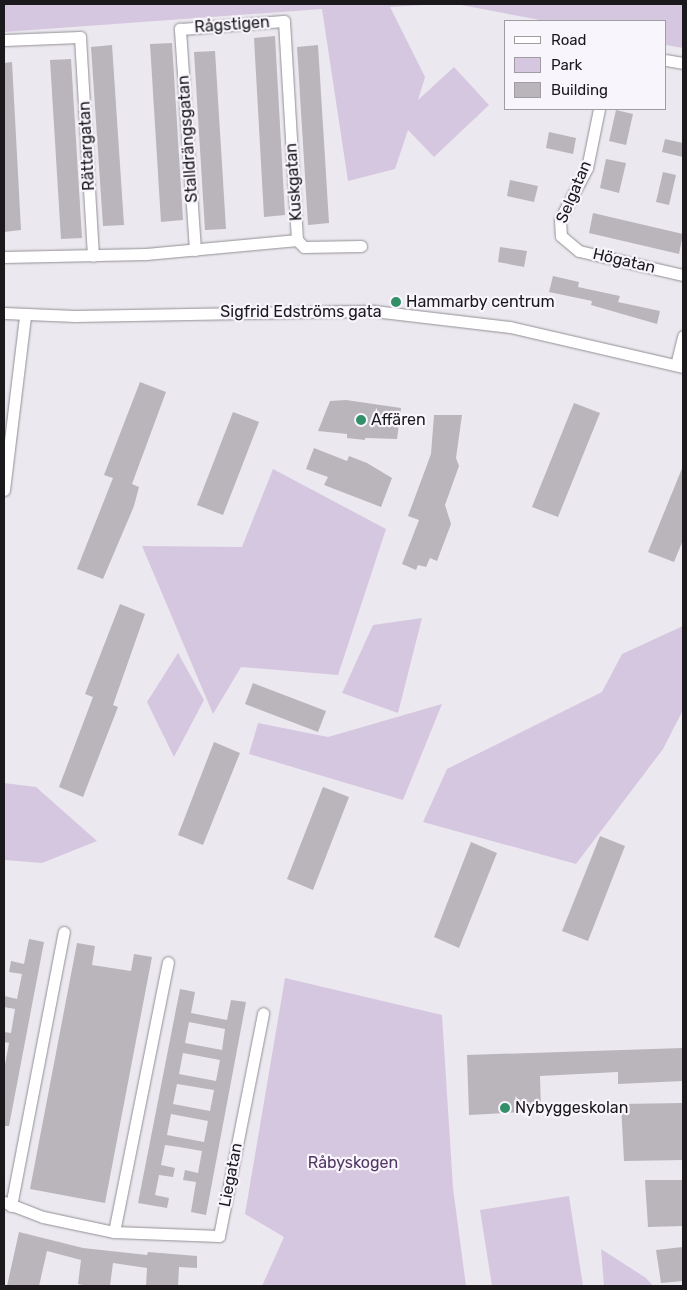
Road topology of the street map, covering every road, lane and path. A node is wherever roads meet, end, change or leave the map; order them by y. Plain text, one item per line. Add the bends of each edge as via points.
1 (284, 21) joint
2 (180, 28) joint
3 (4, 40) edge
4 (667, 60) edge
5 (683, 63) edge
6 (599, 110) edge
7 (297, 240) junction
8 (567, 243) joint
9 (361, 246) dead end
10 (195, 250) junction
11 (93, 256) junction
12 (4, 257) edge
13 (683, 275) edge
14 (4, 314) edge
15 (25, 316) junction
16 (683, 336) edge
17 (680, 366) edge
18 (4, 490) edge
19 (64, 932) dead end
20 (168, 962) dead end
21 (264, 1013) dead end
22 (8, 1204) edge
23 (114, 1232) junction

1 - 2 street, Rågstigen
1 - 7 street, Kuskgatan
2 - 10 street, Stalldrängsgatan
3 - 11 street, Rättargatan via 80,37
4 - 5 street
6 - 8 street, Selgatan via 588,168 558,226
7 - 9 street via 304,247
7 - 10 street, Kuskgatan
8 - 13 street, Högatan via 579,251
10 - 11 street, Kuskgatan
11 - 12 street, Kuskgatan
14 - 15 street, Sigfrid Edströms gata
15 - 17 street, Sigfrid Edströms gata via 374,311 510,327
15 - 18 street
16 - 17 street
19 - 22 street, Liegatan
20 - 23 street
21 - 23 street, Liegatan via 219,1236
22 - 23 street, Liegatan via 43,1217

